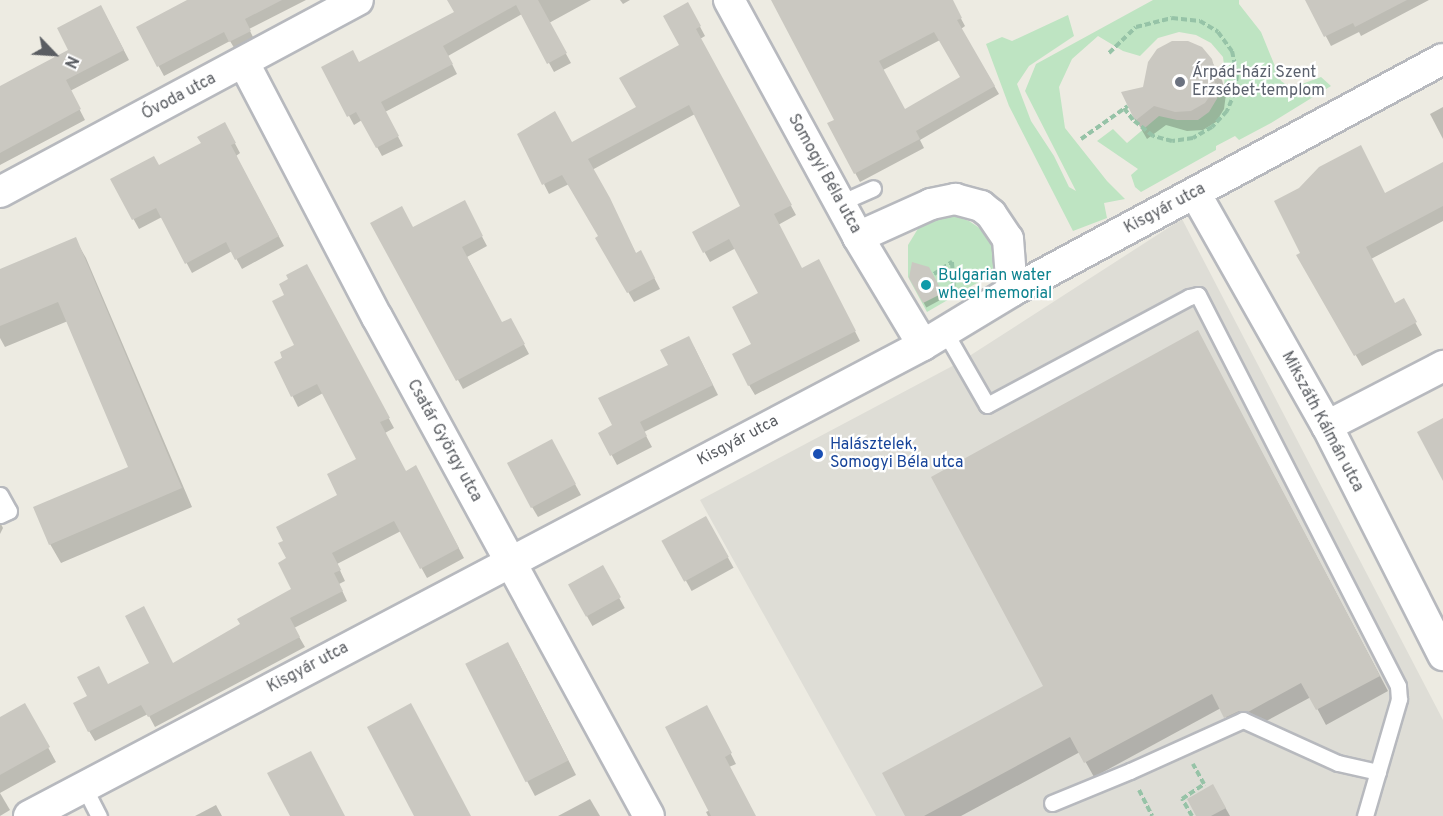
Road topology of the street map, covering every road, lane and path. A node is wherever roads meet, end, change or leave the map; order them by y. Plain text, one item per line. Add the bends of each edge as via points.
1 (358, 0) edge
2 (729, 0) edge
3 (1109, 53) dead end
4 (1443, 59) edge
5 (244, 63) junction
6 (1081, 139) dead end
7 (873, 188) dead end
8 (0, 192) edge
9 (1195, 193) junction
10 (840, 203) junction
11 (858, 237) junction
12 (934, 274) dead end
13 (942, 279) dead end
14 (954, 279) junction
15 (1012, 291) junction
16 (955, 298) dead end
17 (934, 338) junction
18 (1443, 366) edge
19 (1327, 426) junction
20 (0, 495) edge
21 (0, 515) edge
22 (510, 560) junction
23 (1443, 655) edge
24 (1183, 746) junction
25 (1130, 771) junction
26 (1378, 772) junction
27 (84, 787) junction
28 (1052, 803) dead end
29 (30, 816) edge
30 (99, 816) edge
31 (649, 816) edge
32 (1152, 816) edge
33 (1192, 816) edge
34 (1365, 816) edge

1 - 5 street, Óvoda utca
2 - 10 street, Somogyi Béla utca
3 - 6 path via 1136,27 1172,18 1200,21 1218,32 1232,51 1237,75 1231,102 1212,127 1193,138 1172,141 1153,136 1133,120 1126,107
4 - 9 street, Kisgyár utca
5 - 8 street, Óvoda utca
5 - 22 street, Csatár György utca
7 - 10 lane
9 - 15 street, Kisgyár utca
9 - 19 street, Mikszáth Kálmán utca
10 - 11 street, Somogyi Béla utca
11 - 15 street via 937,202 955,200 981,206 1008,238
11 - 17 street, Somogyi Béla utca
12 - 14 path via 952,262
13 - 14 path
14 - 16 path
15 - 17 street, Kisgyár utca
17 - 22 street, Kisgyár utca
17 - 26 lane via 987,405 1198,295 1398,686 1399,699
18 - 19 street
19 - 23 street, Mikszáth Kálmán utca
20 - 21 lane via 9,511
22 - 27 street, Kisgyár utca
22 - 31 street, Csatár György utca
24 - 25 lane
24 - 26 lane via 1243,720 1338,763
24 - 33 path via 1204,784 1182,799
25 - 28 lane
25 - 32 path
26 - 34 lane
27 - 29 street, Kisgyár utca
27 - 30 lane

